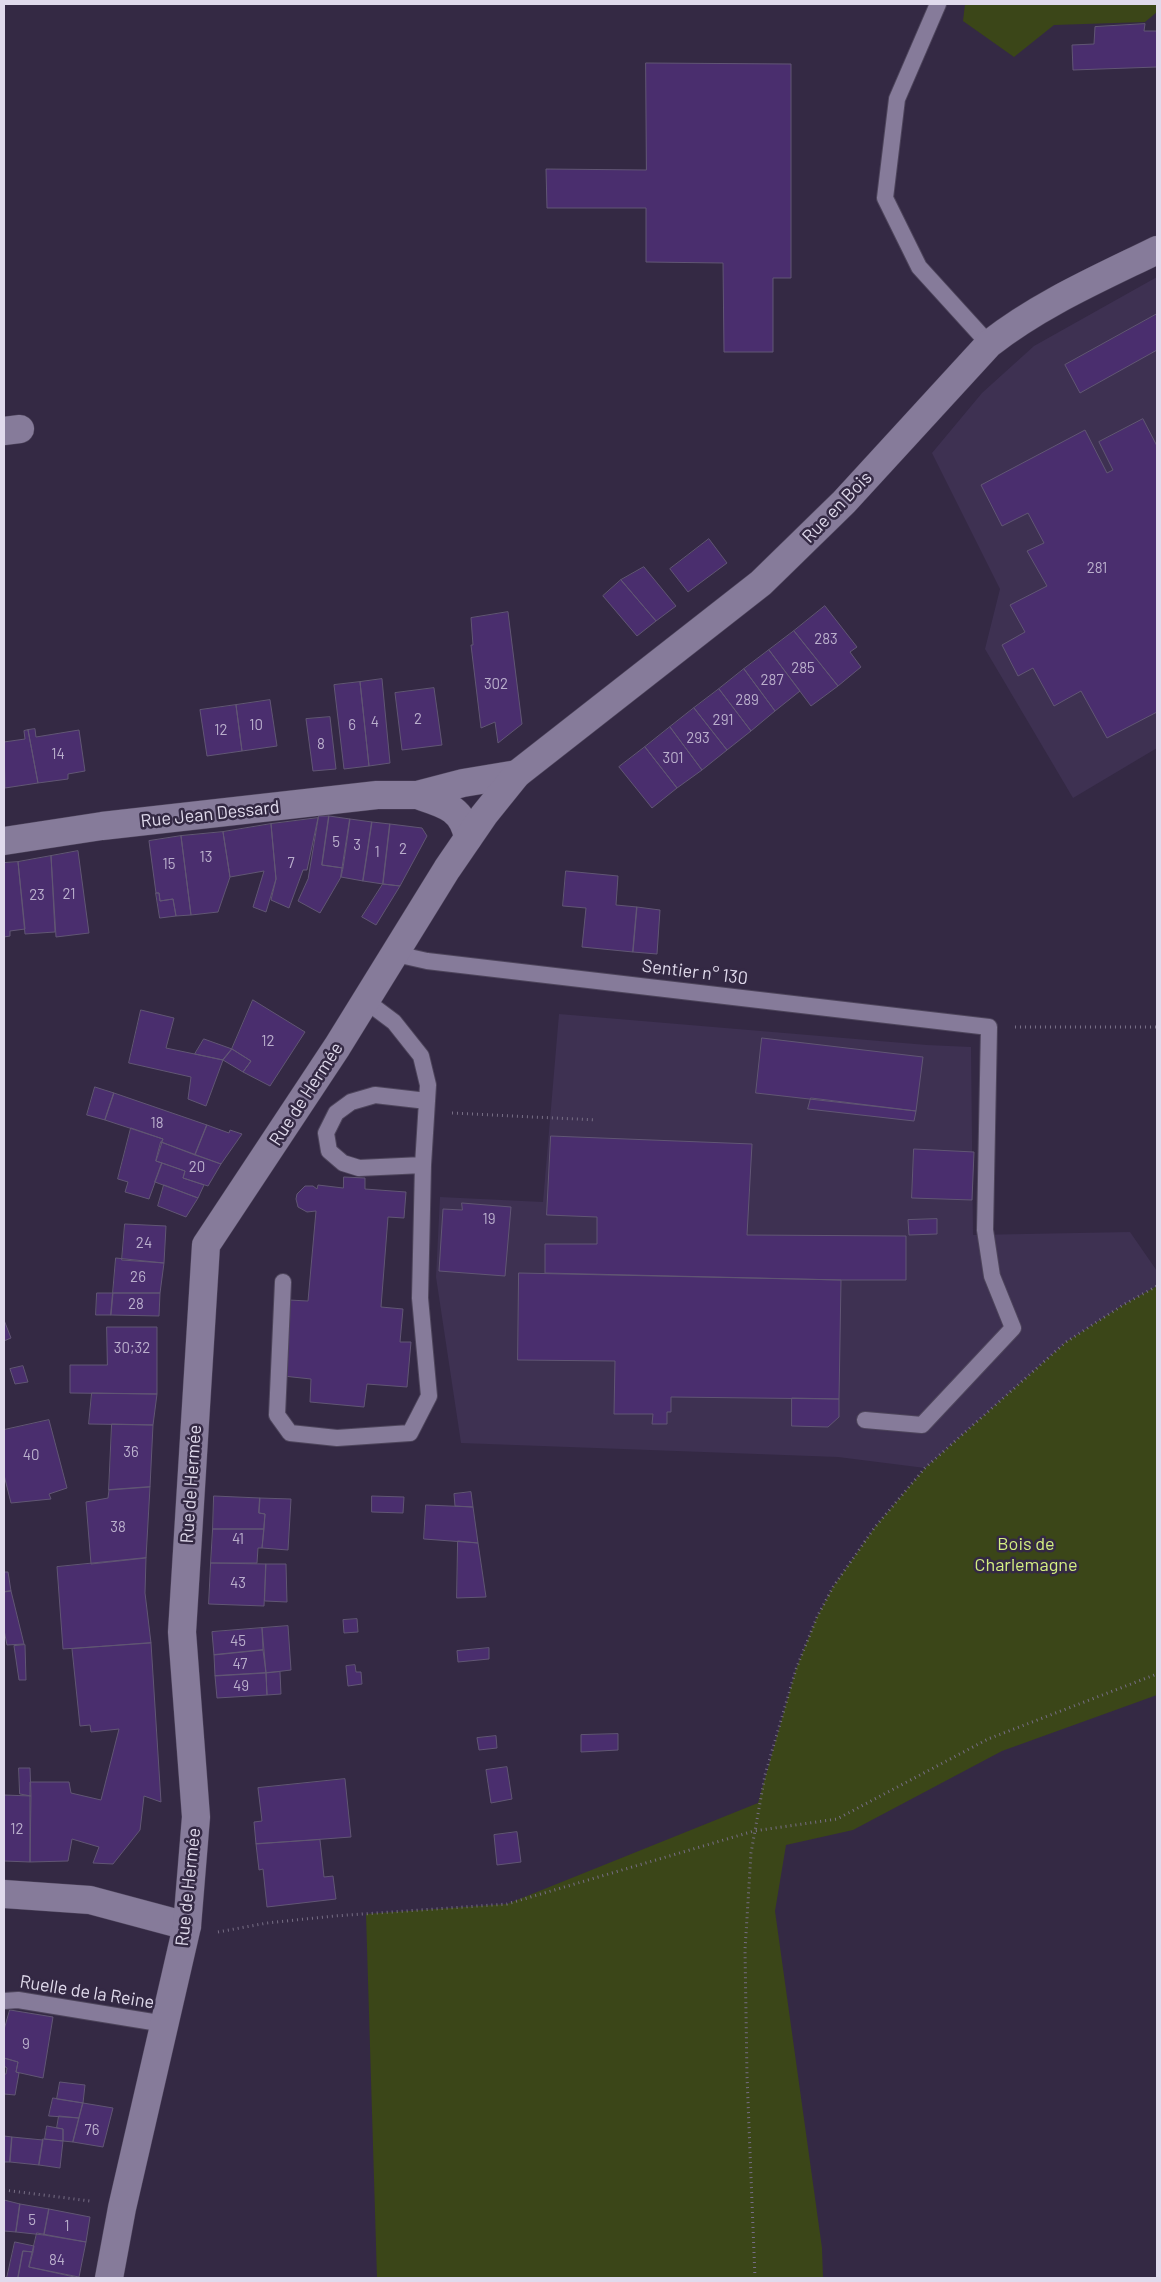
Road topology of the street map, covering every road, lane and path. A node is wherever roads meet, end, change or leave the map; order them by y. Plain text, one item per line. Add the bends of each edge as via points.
1 (938, 4) edge
2 (1157, 250) edge
3 (989, 344) junction
4 (517, 774) junction
5 (417, 795) junction
6 (468, 838) junction
7 (4, 841) edge
8 (396, 954) junction
9 (366, 1001) junction
10 (989, 1027) junction
11 (1157, 1027) edge
12 (426, 1106) junction
13 (596, 1120) dead end
14 (423, 1165) junction
15 (284, 1282) dead end
16 (1157, 1286) edge
17 (865, 1420) dead end
18 (1157, 1674) edge
19 (754, 1831) junction
20 (4, 1894) edge
21 (187, 1926) junction
22 (4, 2001) edge
23 (165, 2024) junction
24 (4, 2190) edge
25 (93, 2202) dead end
26 (109, 2278) edge
27 (755, 2278) edge

1 - 3 lane via 897,99 885,198 919,267
2 - 3 street, Rue en Bois via 1064,296 1012,326
3 - 4 street, Rue en Bois via 844,502 761,583
4 - 5 street, Rue Jean Dessard
4 - 6 street, Rue de Hermée
5 - 6 street, Rue Jean Dessard via 440,802 456,812 465,823
5 - 7 street, Rue Jean Dessard via 338,799 102,826
6 - 8 street, Rue de Hermée
8 - 9 street, Rue de Hermée
8 - 10 lane, Sentier n° 130 via 437,962
9 - 12 lane via 394,1022 421,1056 428,1085
9 - 21 street, Rue de Hermée via 206,1245 182,1632 196,1817
10 - 11 path
10 - 17 lane via 985,1230 992,1276 1013,1328 922,1425
12 - 13 path
12 - 14 lane
12 - 14 lane via 375,1095 351,1102 336,1113 326,1134 329,1152 343,1163 359,1168
14 - 15 lane via 420,1298 429,1396 410,1433 337,1438 290,1433 278,1415
16 - 19 path via 1066,1342 925,1468 875,1527 833,1587 813,1625 774,1741
18 - 19 path via 988,1739 837,1819
19 - 21 path via 507,1904 334,1916 268,1923 211,1934
19 - 27 path via 745,1950
20 - 21 street via 90,1900
21 - 23 street, Rue de Hermée
22 - 23 lane, Ruelle de la Reine via 18,2000
23 - 26 street, Rue de Hermée
24 - 25 path

